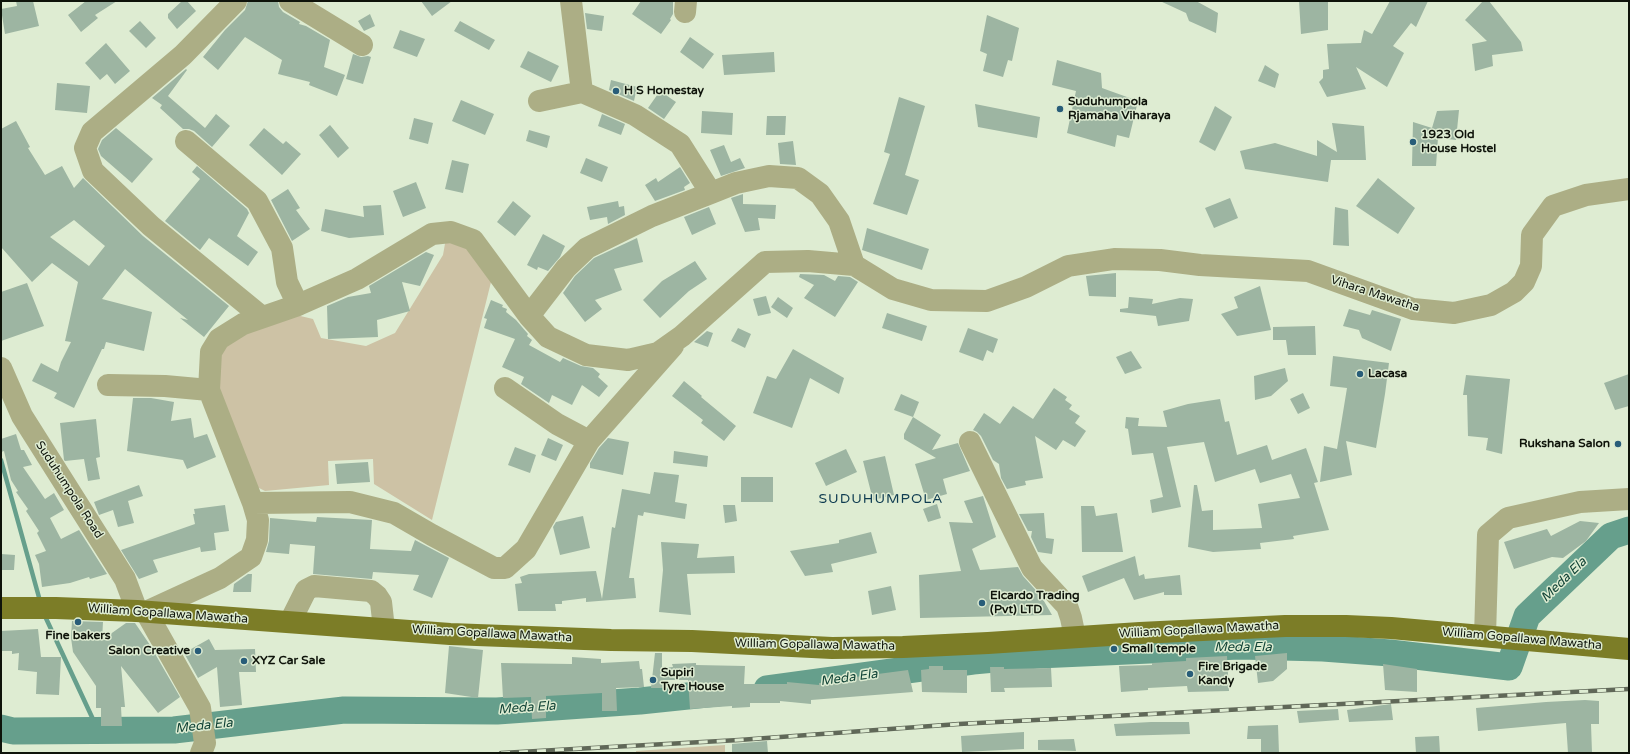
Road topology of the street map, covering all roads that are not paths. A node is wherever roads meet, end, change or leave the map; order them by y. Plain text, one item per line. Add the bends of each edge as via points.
1 (236, 1) edge
2 (290, 1) edge
3 (571, 1) edge
4 (362, 45) dead end
5 (582, 92) junction
6 (540, 102) dead end
7 (186, 141) dead end
8 (1629, 189) edge
9 (711, 193) junction
10 (854, 265) junction
11 (298, 305) junction
12 (529, 316) junction
13 (262, 317) junction
14 (682, 336) junction
15 (1, 368) edge
16 (108, 385) dead end
17 (505, 388) dead end
18 (209, 390) junction
19 (589, 441) junction
20 (970, 442) dead end
21 (1629, 499) edge
22 (253, 503) junction
23 (1, 608) edge
24 (141, 611) junction
25 (290, 622) junction
26 (384, 628) junction
27 (1075, 637) junction
28 (1491, 637) junction
29 (1629, 649) edge
30 (203, 748) edge

1 - 13 street via 183,54 92,132 85,148 93,171 151,226
2 - 4 street
3 - 5 street
5 - 6 street
5 - 9 street via 635,115 680,144
7 - 11 street via 257,201 282,248 287,282
8 - 10 street, Vihara Mawatha via 1586,195 1553,206 1532,235 1531,266 1524,282 1514,292 1491,305 1454,313 1412,309 1308,271 1114,259 1068,266 1026,287 987,301 931,300 893,289
9 - 10 street via 736,183 769,176 798,178 820,194 839,221
9 - 12 street via 652,216 588,248 566,268
10 - 14 street via 808,261 765,262
11 - 12 street via 357,279 432,234 451,232 473,240
11 - 13 street
12 - 14 street via 548,337 586,355 628,360 658,353
13 - 18 street via 243,324 219,339 211,352
14 - 19 street
15 - 24 street, Suduhumpola Road via 22,416 125,579
16 - 18 street
17 - 19 street via 557,424
18 - 22 street
19 - 22 street via 526,549 505,568 494,568 394,512 350,502
20 - 27 street via 1032,568 1066,606
21 - 28 street via 1580,502 1508,518 1488,535
22 - 24 street via 258,520 257,540 251,557 220,578
23 - 24 main road, William Gopallawa Mawatha
24 - 25 main road, William Gopallawa Mawatha
24 - 30 street, Suduhumpola Road via 200,708
25 - 26 main road, William Gopallawa Mawatha
25 - 26 street via 306,590 314,586 371,591 381,602
26 - 27 main road, William Gopallawa Mawatha via 504,636 832,648 903,647
27 - 28 main road, William Gopallawa Mawatha via 1285,626 1384,628
28 - 29 main road, William Gopallawa Mawatha

